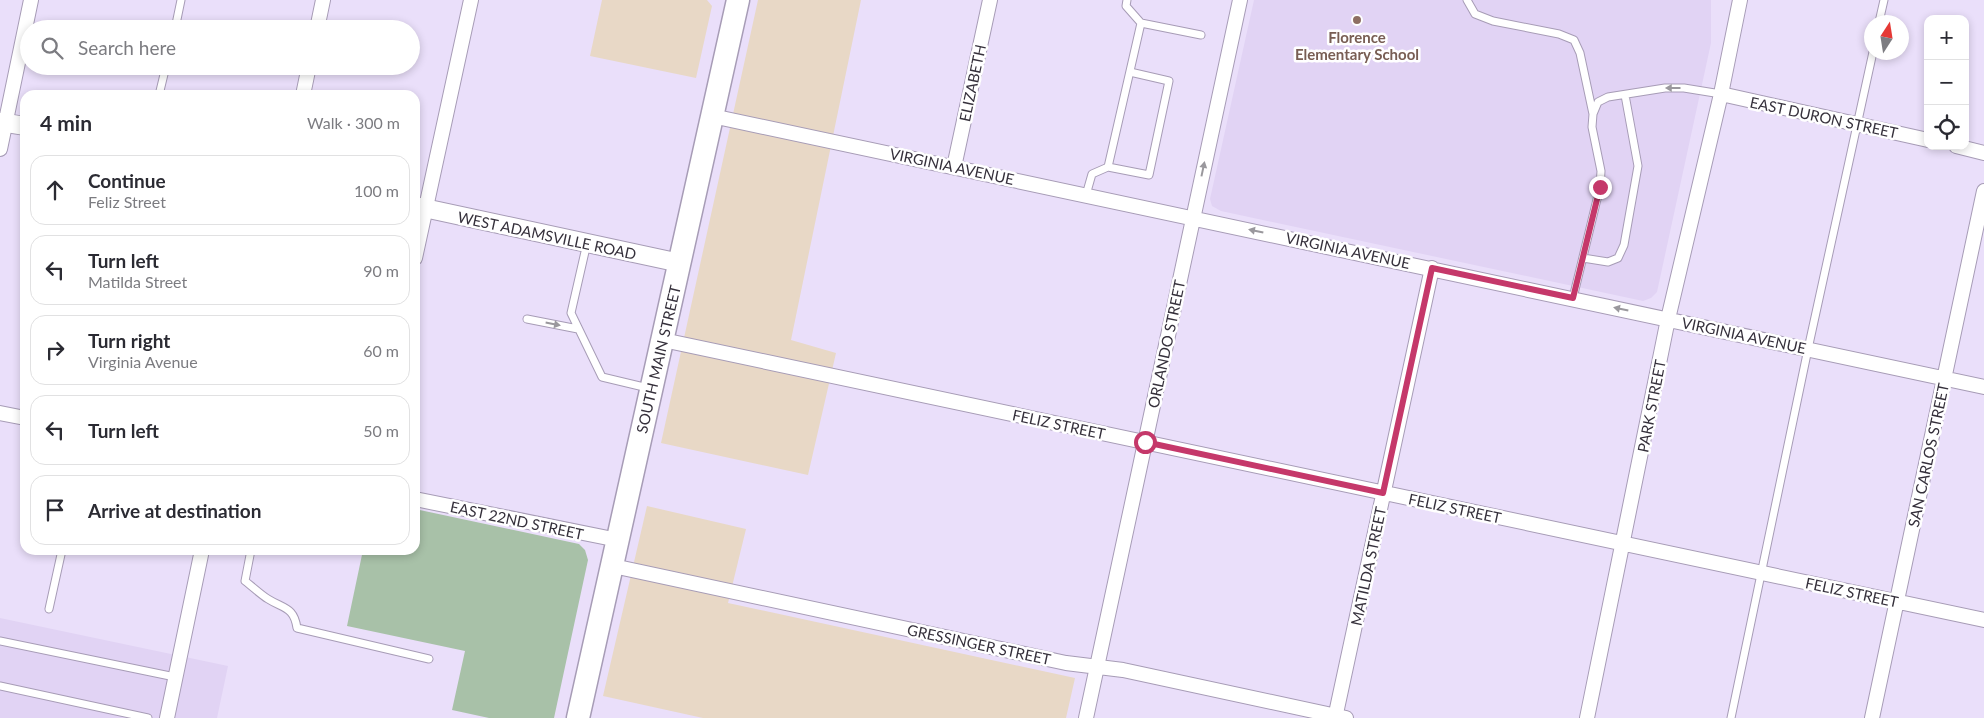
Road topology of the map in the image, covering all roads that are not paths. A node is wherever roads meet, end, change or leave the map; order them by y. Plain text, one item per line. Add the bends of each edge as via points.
1 (31, 0) edge
2 (181, 0) edge
3 (323, 0) edge
4 (471, 0) edge
5 (738, 0) edge
6 (990, 0) edge
7 (1127, 0) edge
8 (1240, 0) edge
9 (1468, 0) edge
10 (1740, 0) edge
11 (1884, 0) edge
12 (1881, 15) edge
13 (26, 20) edge
14 (177, 20) edge
15 (319, 20) edge
16 (1141, 23) junction
17 (1201, 36) dead end
18 (20, 48) edge
19 (1871, 60) edge
20 (1130, 72) junction
21 (164, 75) edge
22 (307, 75) edge
23 (160, 90) edge
24 (304, 90) edge
25 (1721, 94) junction
26 (1624, 95) junction
27 (1593, 114) junction
28 (712, 116) junction
29 (3, 122) edge
30 (1857, 124) junction
31 (20, 125) edge
32 (1924, 139) edge
33 (0, 149) edge
34 (1969, 149) edge
35 (1984, 152) edge
36 (1108, 166) junction
37 (954, 167) junction
38 (1984, 192) edge
39 (1086, 194) junction
40 (420, 207) edge
41 (1193, 217) junction
42 (587, 243) junction
43 (1583, 258) junction
44 (680, 263) junction
45 (1432, 268) junction
46 (1573, 298) junction
47 (527, 319) dead end
48 (1668, 319) junction
49 (578, 329) junction
50 (663, 340) junction
51 (1808, 349) junction
52 (1944, 378) junction
53 (1984, 387) edge
54 (652, 389) junction
55 (0, 413) edge
56 (20, 417) edge
57 (1145, 442) junction
58 (1383, 493) junction
59 (420, 500) edge
60 (618, 540) junction
61 (1624, 544) junction
62 (61, 555) edge
63 (201, 555) edge
64 (250, 555) edge
65 (613, 566) junction
66 (1762, 573) junction
67 (1897, 602) junction
68 (50, 609) dead end
69 (1984, 620) edge
70 (0, 641) edge
71 (429, 659) dead end
72 (1097, 667) junction
73 (175, 678) junction
74 (0, 686) edge
75 (1339, 717) edge
76 (148, 718) edge
77 (167, 718) edge
78 (578, 718) edge
79 (1086, 718) edge
80 (1587, 718) edge
81 (1731, 718) edge
82 (1872, 718) edge

1 - 13 street
2 - 14 lane
3 - 15 street
4 - 40 street
5 - 28 main road, SOUTH MAIN STREET
6 - 37 street, ELIZABETH
7 - 16 lane via 1126,6
41 -> 8 street, ORLANDO STREET
9 - 27 lane via 1475,14 1493,21 1560,34 1574,40 1580,53
10 - 25 street, PARK STREET
11 - 12 lane
16 - 17 lane
16 - 20 lane
18 - 29 street
19 - 30 lane
20 - 36 lane
20 - 36 lane via 1169,81 1149,175
21 - 23 lane
22 - 24 street
25 -> 26 lane via 1665,88
25 - 30 street, EAST DURON STREET
25 - 48 street, PARK STREET
26 - 27 lane via 1598,102
26 - 43 lane via 1638,166 1624,245 1618,258 1608,262
27 - 43 lane via 1592,127 1601,171
28 - 37 street, VIRGINIA AVENUE
28 - 44 main road, SOUTH MAIN STREET
29 - 31 street
29 - 33 street
30 - 32 street, EAST DURON STREET
30 - 51 lane
34 - 35 street
36 - 39 lane via 1092,174
37 - 39 street, VIRGINIA AVENUE
38 - 52 street, SAN CARLOS STREET
39 - 41 street, VIRGINIA AVENUE
40 - 42 street, WEST ADAMSVILLE ROAD
45 -> 41 street, VIRGINIA AVENUE
41 - 57 street, ORLANDO STREET
42 - 44 street, WEST ADAMSVILLE ROAD
42 - 49 lane via 571,313
43 - 46 lane
44 - 50 main road, SOUTH MAIN STREET
45 - 46 street, VIRGINIA AVENUE
45 - 58 street, MATILDA STREET
48 -> 46 street, VIRGINIA AVENUE
47 -> 49 lane
48 - 51 street, VIRGINIA AVENUE
48 - 61 street, PARK STREET
49 - 54 lane via 602,377
50 - 54 main road, SOUTH MAIN STREET
50 - 57 street, FELIZ STREET
51 - 52 street, VIRGINIA AVENUE
51 - 66 lane
52 - 53 street, VIRGINIA AVENUE
52 - 67 street, SAN CARLOS STREET
54 - 60 main road, SOUTH MAIN STREET
55 - 56 street
57 - 58 street, FELIZ STREET
57 - 72 street, ORLANDO STREET
58 - 61 street, FELIZ STREET
58 - 75 street, MATILDA STREET
59 - 60 street, EAST 22ND STREET
60 - 65 main road, SOUTH MAIN STREET
61 - 66 street, FELIZ STREET
61 - 80 street, PARK STREET
62 - 68 lane
63 - 73 street
64 - 71 lane via 245,581 268,599 284,606 295,617 297,628
65 - 72 street, GRESSINGER STREET
65 - 78 main road, SOUTH MAIN STREET
66 - 67 street, FELIZ STREET
66 - 81 lane
67 - 69 street, FELIZ STREET
67 - 82 street, SAN CARLOS STREET
70 - 73 lane
72 - 75 street, GRESSINGER STREET
72 - 79 street, ORLANDO STREET
73 - 77 street
74 - 76 lane

